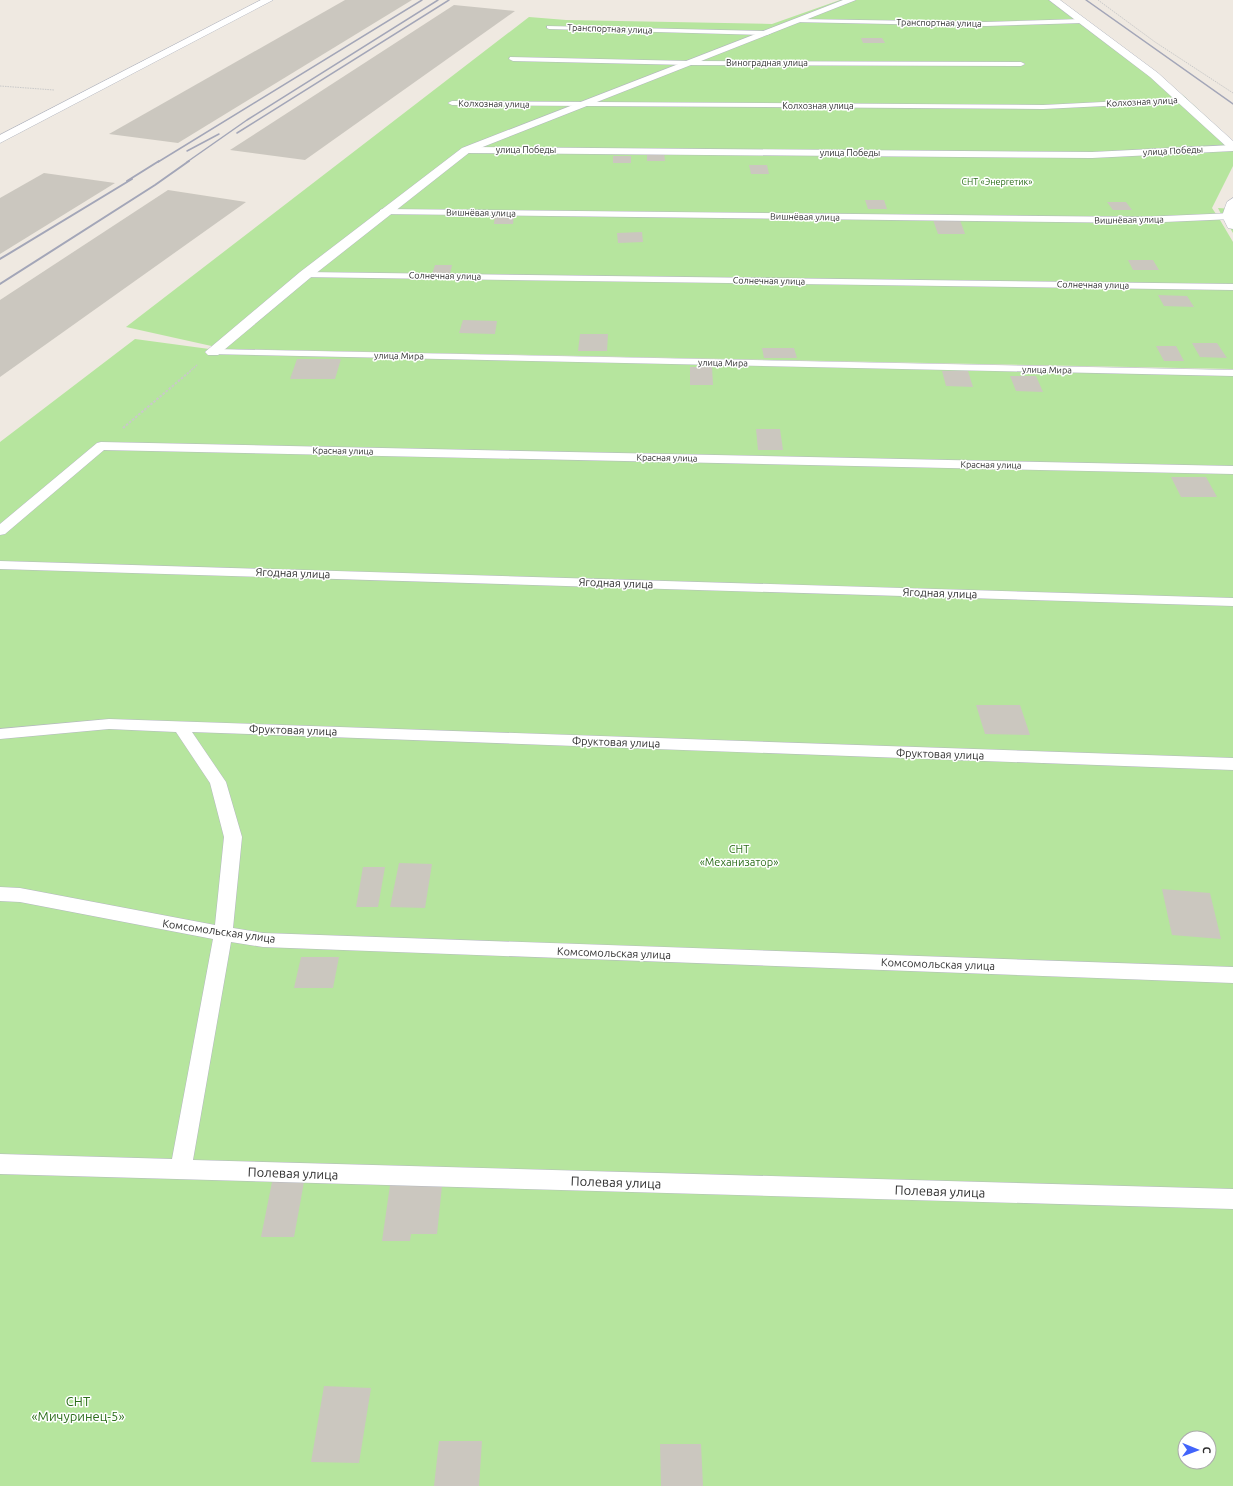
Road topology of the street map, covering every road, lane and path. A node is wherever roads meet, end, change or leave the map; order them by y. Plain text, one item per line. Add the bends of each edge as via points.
1 (268, 0) edge
2 (851, 0) edge
3 (1054, 0) edge
4 (1098, 0) edge
5 (796, 21) junction
6 (1082, 21) junction
7 (549, 27) dead end
8 (767, 33) junction
9 (514, 59) dead end
10 (689, 63) junction
11 (1021, 64) dead end
12 (0, 86) edge
13 (55, 90) dead end
14 (1233, 93) edge
15 (1183, 100) junction
16 (452, 103) dead end
17 (581, 105) junction
18 (0, 140) edge
19 (1233, 147) edge
20 (466, 150) junction
21 (1233, 202) edge
22 (383, 212) junction
23 (1231, 219) edge
24 (305, 274) junction
25 (1233, 287) edge
26 (213, 352) junction
27 (1233, 373) edge
28 (101, 446) junction
29 (1233, 470) edge
30 (0, 531) edge
31 (0, 565) edge
32 (1233, 602) edge
33 (180, 726) junction
34 (0, 734) edge
35 (1233, 764) edge
36 (0, 894) edge
37 (223, 933) junction
38 (1233, 975) edge
39 (0, 1164) edge
40 (181, 1170) junction
41 (1233, 1199) edge

1 - 18 street
2 - 5 street
3 - 6 street
4 - 14 path via 1155,42
5 - 6 lane, Транспортная улица via 986,24
5 - 8 street
6 - 15 street
7 - 8 lane, Транспортная улица
8 - 10 street
9 - 10 lane, Виноградная улица
10 - 11 lane, Виноградная улица
10 - 17 street
12 - 13 path
15 - 17 lane, Колхозная улица via 1043,107
15 - 19 street
16 - 17 lane, Колхозная улица
17 - 20 street
19 - 20 lane, улица Победы via 1092,154
20 - 22 street
21 - 23 street
22 - 23 lane, Вишнёвая улица
22 - 24 street
24 - 25 lane, Солнечная улица
24 - 26 street
26 - 27 lane, улица Мира
26 - 28 path
28 - 29 lane, Красная улица
28 - 30 lane
31 - 32 lane, Ягодная улица
33 - 34 lane, Фруктовая улица via 109,724
33 - 35 lane, Фруктовая улица
33 - 37 lane via 218,782 233,837
36 - 37 lane, Комсомольская улица via 20,895
37 - 38 lane, Комсомольская улица via 263,940
37 - 40 lane
39 - 40 lane, Полевая улица
40 - 41 lane, Полевая улица

